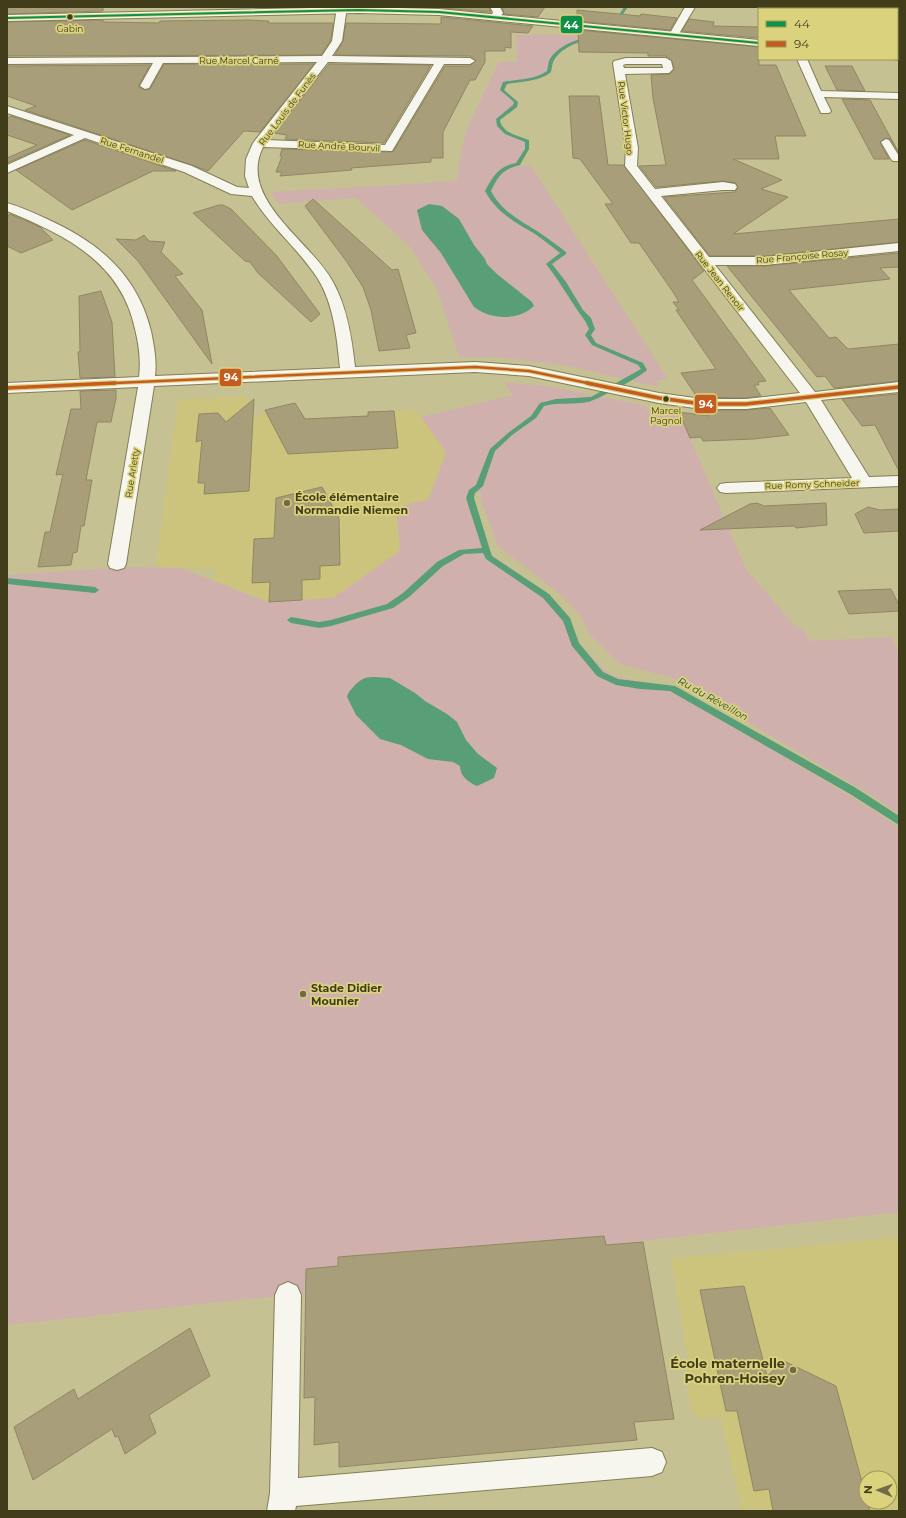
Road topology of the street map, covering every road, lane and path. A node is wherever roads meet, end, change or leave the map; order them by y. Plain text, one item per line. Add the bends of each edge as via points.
1 (495, 7) edge
2 (690, 7) edge
3 (425, 9) edge
4 (342, 10) edge
5 (496, 17) junction
6 (7, 18) edge
7 (674, 35) junction
8 (662, 41) junction
9 (758, 43) edge
10 (325, 59) junction
11 (160, 60) junction
12 (802, 60) edge
13 (7, 61) edge
14 (439, 61) junction
15 (470, 61) dead end
16 (145, 86) dead end
17 (817, 94) junction
18 (899, 96) edge
19 (7, 109) edge
20 (825, 111) dead end
21 (85, 134) junction
22 (886, 142) dead end
23 (260, 143) junction
24 (894, 159) edge
25 (631, 166) joint
26 (7, 169) edge
27 (731, 187) dead end
28 (255, 192) junction
29 (653, 193) junction
30 (7, 207) edge
31 (899, 247) edge
32 (704, 261) junction
33 (348, 372) junction
34 (146, 383) junction
35 (899, 387) edge
36 (7, 388) edge
37 (810, 396) junction
38 (899, 481) edge
39 (863, 482) junction
40 (726, 488) dead end
41 (117, 564) dead end
42 (288, 1295) dead end
43 (652, 1462) dead end
44 (282, 1502) edge

1 - 5 street via 498,15
2 - 7 street
3 - 4 street
3 - 5 street
4 - 6 street
4 - 10 street, Rue Louis de Funès via 337,41
5 - 8 street
7 - 8 street
7 - 9 street
8 - 25 street, Rue Victor Hugo via 666,61 618,63 632,148
10 - 11 street, Rue Marcel Carné
10 - 14 street, Rue Marcel Carné
10 - 23 street, Rue Louis de Funès
11 - 13 street, Rue Marcel Carné
11 - 16 street
12 - 17 street
14 - 15 street, Rue Marcel Carné
14 - 23 street, Rue André Bourvil via 388,149
17 - 18 street
17 - 20 street
19 - 21 street, Rue Fernandel
21 - 26 street
21 - 28 street, Rue Fernandel via 188,169 235,191
22 - 24 lane
23 - 28 street, Rue Louis de Funès via 252,159 251,171
25 - 29 street, Rue Jean Renoir
27 - 29 street
28 - 33 street, Rue Louis de Funès via 264,206 315,264 326,282 339,317
29 - 32 street, Rue Jean Renoir
30 - 34 street, Rue Arletty via 36,217 85,245 112,267 131,291 144,327 148,358
31 - 32 street, Rue Françoise Rosay via 765,261
32 - 37 street, Rue Jean Renoir
33 - 34 street
33 - 37 street via 475,367 529,371 702,404 746,404
34 - 36 street
34 - 41 street, Rue Arletty
35 - 37 street
37 - 39 street, Rue Jean Renoir
38 - 39 street, Rue Romy Schneider
39 - 40 street, Rue Romy Schneider
42 - 44 lane
43 - 44 lane

